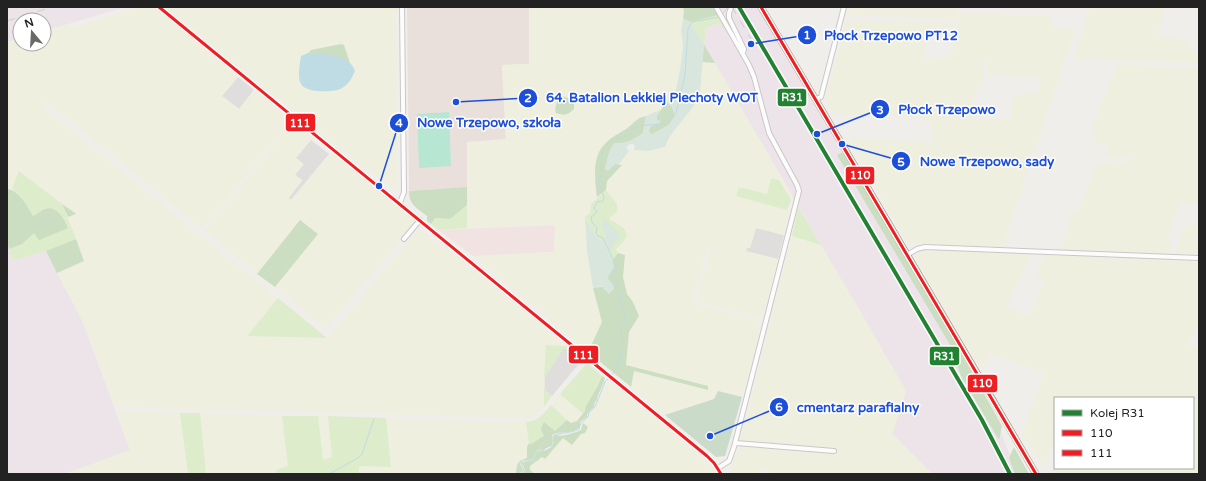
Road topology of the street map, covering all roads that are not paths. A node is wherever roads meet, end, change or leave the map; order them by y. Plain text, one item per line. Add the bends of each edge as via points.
1 (159, 7) edge
2 (402, 7) edge
3 (716, 7) edge
4 (761, 7) edge
5 (844, 7) edge
6 (731, 8) dead end
7 (743, 53) junction
8 (816, 99) junction
9 (400, 203) junction
10 (420, 220) junction
11 (404, 239) dead end
12 (907, 255) junction
13 (1199, 258) edge
14 (736, 443) junction
15 (834, 451) dead end
16 (718, 468) junction
17 (721, 474) edge
18 (1036, 474) edge

1 - 9 street
2 - 9 street via 404,192
3 - 7 street
4 - 8 main road
5 - 8 street via 821,97
6 - 7 street via 729,18 744,49
7 - 14 street via 752,73 768,133 799,191
8 - 12 main road
9 - 10 street
10 - 11 street
10 - 16 street via 707,456
12 - 13 street via 925,247
12 - 18 main road
14 - 15 street
14 - 16 street via 729,461
16 - 17 street

